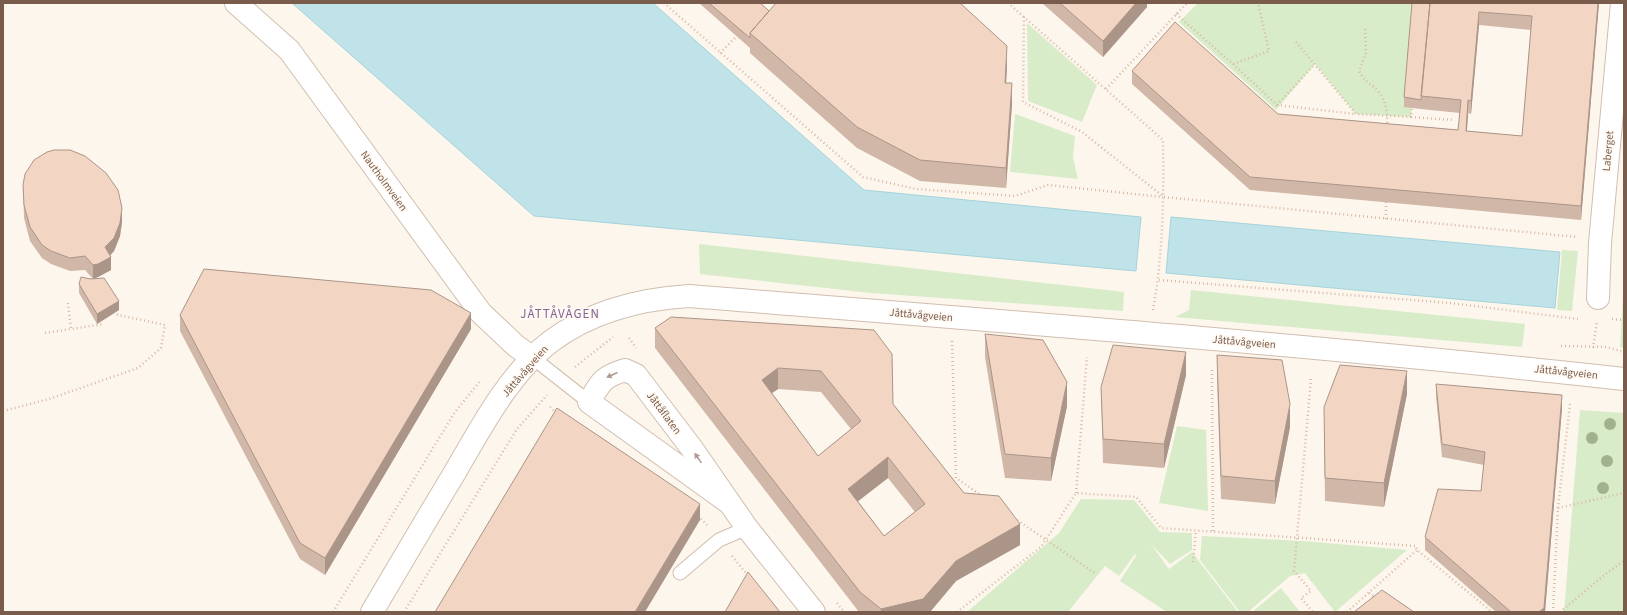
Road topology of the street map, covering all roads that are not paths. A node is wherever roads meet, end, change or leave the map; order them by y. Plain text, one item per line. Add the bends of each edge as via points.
1 (236, 3) edge
2 (1622, 3) edge
3 (1598, 298) dead end
4 (533, 358) junction
5 (1624, 379) edge
6 (589, 402) junction
7 (728, 502) junction
8 (747, 528) junction
9 (680, 573) dead end
10 (372, 612) edge
11 (814, 612) edge

1 - 4 street, Nautholmveien via 289,50 481,313 516,346
2 - 3 street, Laberget via 1600,243
4 - 5 street, Jåttåvågveien via 566,331 594,316 637,302 689,296 1174,336
4 - 6 lane, Jåttåflaten
4 - 10 street, Jåttåvågveien via 486,420
6 - 7 street, Jåttåflaten
7 -> 6 street, Jåttåflaten via 636,375 625,370 608,375
7 - 8 street, Jåttåflaten
8 - 9 lane via 719,540
8 - 11 street, Jåttåflaten

